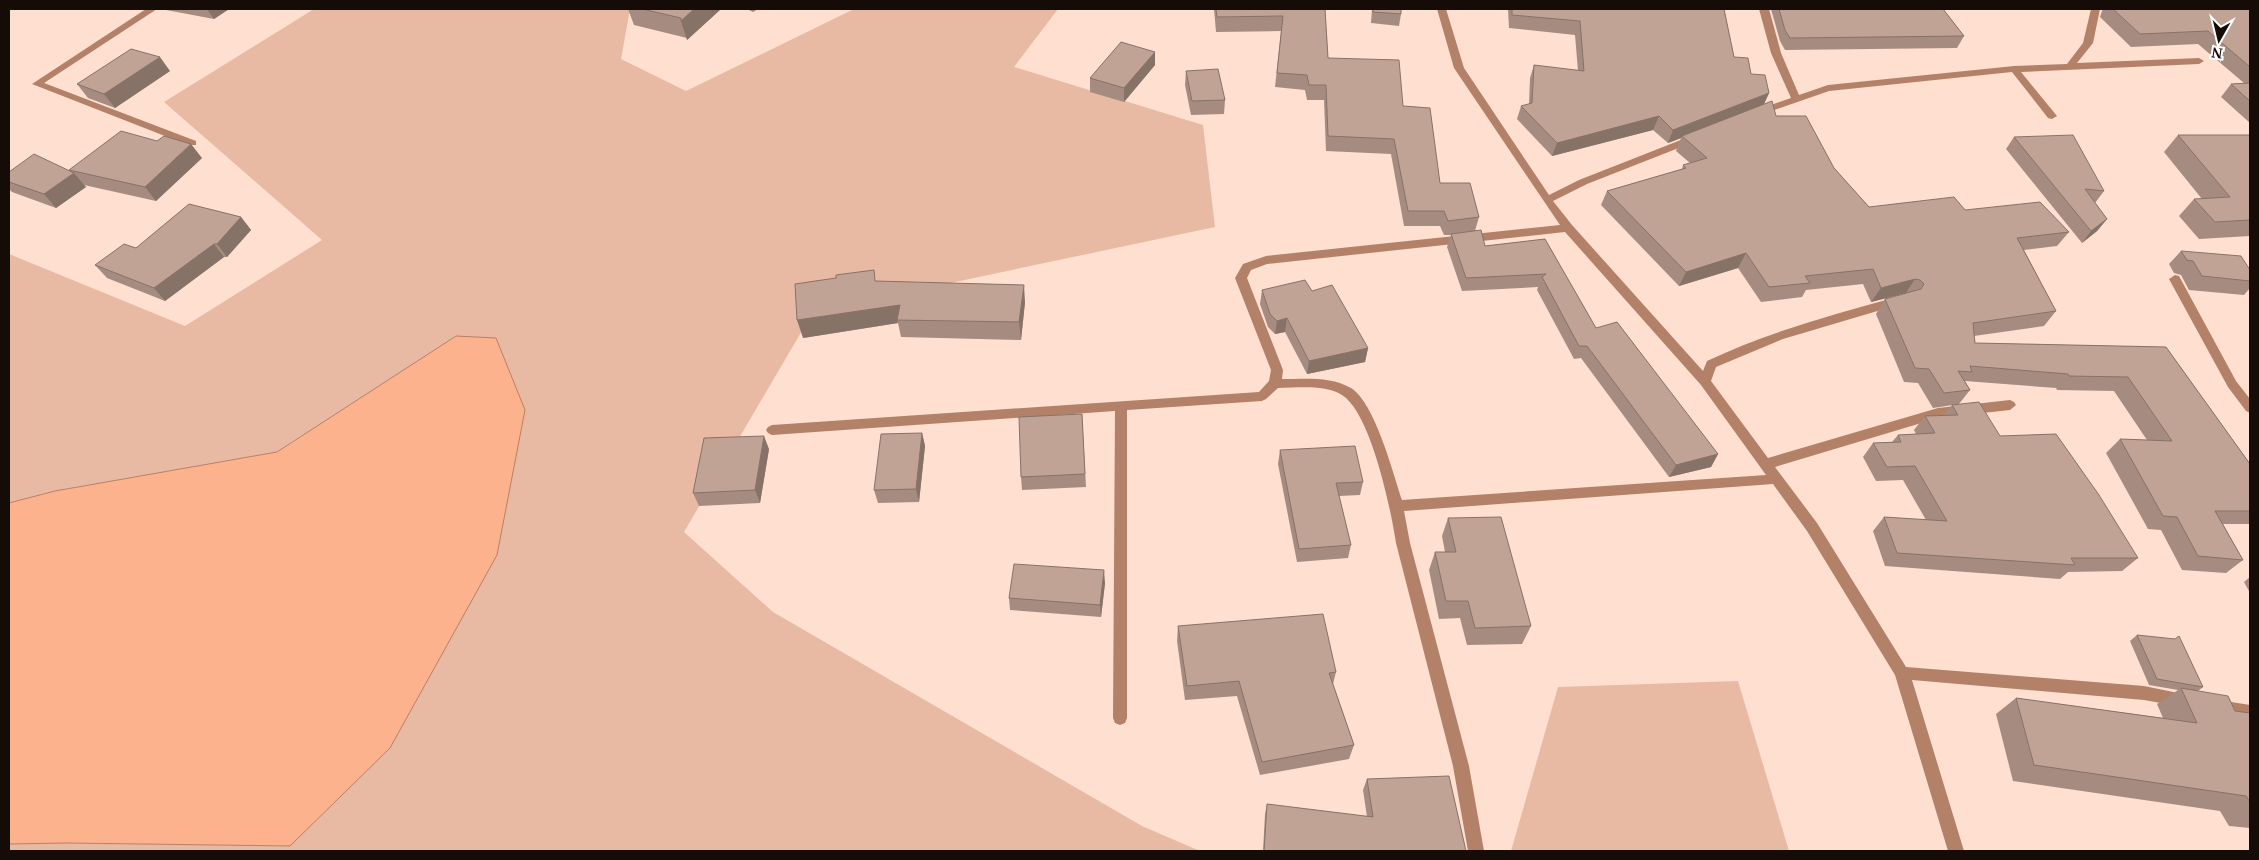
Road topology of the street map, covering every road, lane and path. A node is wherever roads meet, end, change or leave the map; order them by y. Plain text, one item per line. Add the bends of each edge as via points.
1 (151, 9) edge
2 (1441, 9) edge
3 (1764, 9) edge
4 (2095, 9) edge
5 (2199, 60) dead end
6 (2071, 65) junction
7 (2014, 69) junction
8 (1796, 98) junction
9 (2052, 116) dead end
10 (1745, 118) edge
11 (1709, 132) edge
12 (192, 143) edge
13 (1547, 200) junction
14 (1568, 228) junction
15 (2175, 279) dead end
16 (1906, 298) edge
17 (1705, 382) junction
18 (1275, 383) junction
19 (2010, 405) dead end
20 (1121, 406) junction
21 (2250, 408) edge
22 (772, 430) dead end
23 (1766, 464) junction
24 (1777, 479) junction
25 (1397, 506) junction
26 (1902, 673) junction
27 (2250, 712) edge
28 (1120, 718) dead end
29 (1476, 851) edge
30 (1956, 851) edge

1 - 12 street via 37,84
2 - 13 street via 1459,68
3 - 8 street via 1776,53
4 - 6 street via 2088,43
5 - 6 street
6 - 7 street
7 - 8 street via 1828,88
7 - 9 street
8 - 10 street
11 - 13 street via 1583,182
13 - 14 street
14 - 17 street
14 - 18 street via 1266,260 1247,267 1241,278 1276,370
15 - 21 street via 2232,384
16 - 17 street via 1797,329 1732,354 1711,364
17 - 23 street
18 - 20 street via 1262,396
18 - 25 street via 1326,386 1346,391 1359,402
19 - 23 street via 1938,413
20 - 22 street
20 - 28 street
23 - 24 street
24 - 25 street
24 - 26 street via 1812,527
25 - 29 street via 1403,543 1461,766
26 - 27 street via 2144,693
26 - 30 street

